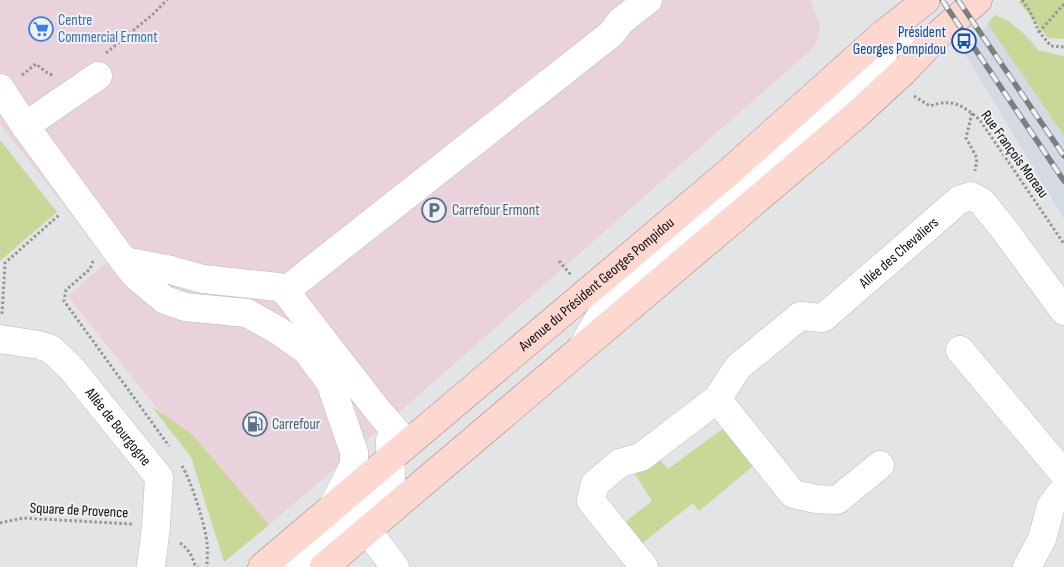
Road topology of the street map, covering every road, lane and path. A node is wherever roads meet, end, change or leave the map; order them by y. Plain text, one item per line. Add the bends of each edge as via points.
1 (648, 0) edge
2 (926, 0) edge
3 (978, 0) edge
4 (1022, 0) edge
5 (1064, 4) edge
6 (1039, 32) junction
7 (881, 36) junction
8 (927, 47) junction
9 (1064, 47) edge
10 (98, 76) dead end
11 (0, 88) edge
12 (911, 93) dead end
13 (972, 113) junction
14 (24, 126) junction
15 (971, 196) junction
16 (62, 212) dead end
17 (1064, 244) edge
18 (96, 254) dead end
19 (124, 261) junction
20 (559, 261) dead end
21 (575, 279) dead end
22 (288, 295) junction
23 (1064, 311) edge
24 (247, 313) junction
25 (1, 328) edge
26 (582, 347) junction
27 (306, 350) junction
28 (960, 350) dead end
29 (717, 399) junction
30 (392, 434) junction
31 (171, 448) dead end
32 (181, 464) dead end
33 (880, 465) dead end
34 (1064, 474) edge
35 (333, 506) junction
36 (1060, 506) edge
37 (0, 523) edge
38 (156, 526) junction
39 (367, 530) junction
40 (151, 567) edge
41 (207, 567) edge
42 (262, 567) edge
43 (298, 567) edge
44 (324, 567) edge
45 (395, 567) edge
46 (644, 567) edge
47 (1027, 567) edge

1 - 22 street
2 - 7 main road, Avenue du Président Georges Pompidou
3 - 8 main road, Avenue du Président Georges Pompidou
4 - 6 path
5 - 6 path
6 - 9 path via 1052,46
7 - 8 street
7 - 26 street, Avenue du Président Georges Pompidou via 884,56 869,82 605,308
7 - 30 main road, Avenue du Président Georges Pompidou via 730,172
8 - 26 main road, Avenue du Président Georges Pompidou via 853,118
10 - 14 street
11 - 14 street
12 - 13 path, Rue François Moreau via 930,106 942,101 950,102
13 - 15 path via 966,138 977,158
13 - 17 path, Rue François Moreau via 980,120
14 - 19 street
15 - 23 street via 982,202 1004,228
15 - 29 street, Allée des Chevaliers via 959,200 823,318 800,316 738,367
16 - 25 path via 6,263
18 - 31 path via 90,268 66,290 64,301
19 - 22 street via 203,279 278,287
19 - 24 street via 136,276 165,300 185,308
20 - 21 path
22 - 24 street via 275,309
22 - 30 street
24 - 27 street
25 - 38 street, Allée de Bourgogne via 51,349 71,368 159,477
26 - 39 main road, Avenue du Président Georges Pompidou
27 - 30 street via 319,357 354,400
27 - 35 street via 330,382 354,452 354,465
28 - 34 street
29 - 33 street via 793,494 816,500 837,500
29 - 46 street, Allée des Chevaliers via 641,457 620,463 596,484 591,501
30 - 35 main road, Avenue du Président Georges Pompidou
30 - 43 street via 391,482 384,492
32 - 41 path via 196,501 207,542
35 - 42 main road, Avenue du Président Georges Pompidou
36 - 47 street
37 - 38 path, Square de Provence via 23,518
38 - 40 street, Allée de Bourgogne
39 - 44 main road, Avenue du Président Georges Pompidou
39 - 45 street

